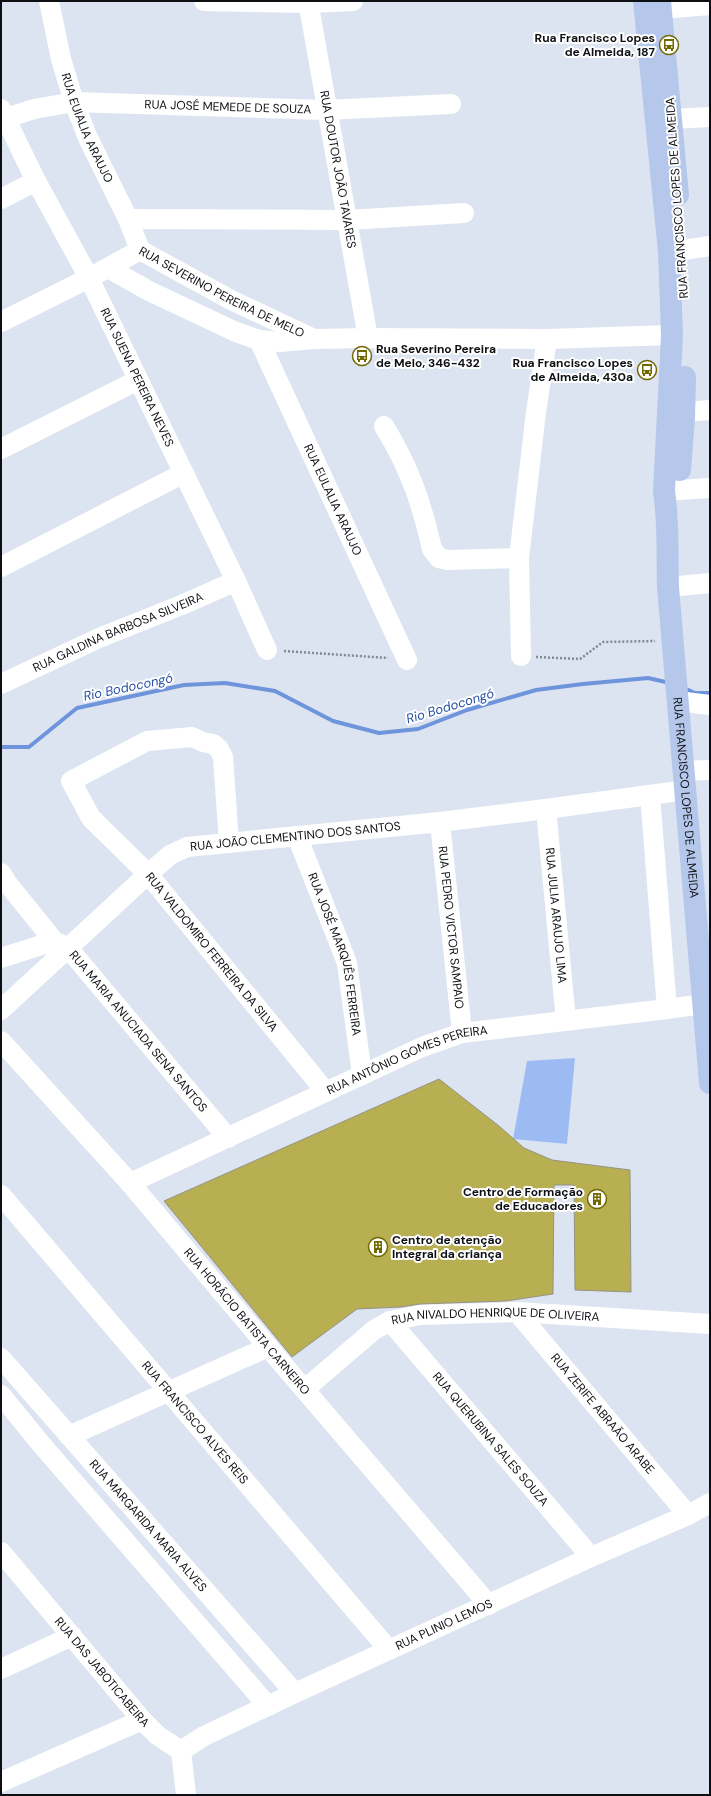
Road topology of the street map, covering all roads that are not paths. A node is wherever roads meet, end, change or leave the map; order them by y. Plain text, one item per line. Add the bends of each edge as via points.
1 (49, 1) edge
2 (204, 1) edge
3 (353, 1) edge
4 (308, 2) edge
5 (655, 4) edge
6 (710, 5) edge
7 (74, 102) junction
8 (451, 104) dead end
9 (326, 110) junction
10 (4, 113) edge
11 (710, 117) edge
12 (671, 119) junction
13 (36, 181) junction
14 (1, 198) edge
15 (464, 213) dead end
16 (128, 219) junction
17 (347, 220) junction
18 (710, 246) edge
19 (140, 250) junction
20 (676, 251) junction
21 (108, 268) junction
22 (89, 278) junction
23 (1, 322) edge
24 (672, 335) junction
25 (368, 338) junction
26 (314, 339) junction
27 (547, 339) junction
28 (259, 340) junction
29 (138, 380) junction
30 (710, 410) edge
31 (684, 412) junction
32 (384, 426) dead end
33 (1, 449) edge
34 (184, 473) junction
35 (710, 488) edge
36 (671, 491) junction
37 (519, 558) junction
38 (1, 567) edge
39 (236, 580) junction
40 (710, 583) edge
41 (668, 587) junction
42 (267, 650) road end
43 (521, 656) road end
44 (406, 660) road end
45 (1, 684) edge
46 (677, 693) junction
47 (710, 705) edge
48 (710, 770) edge
49 (684, 780) junction
50 (650, 795) junction
51 (546, 809) junction
52 (440, 822) junction
53 (297, 836) junction
54 (229, 843) junction
55 (1, 873) edge
56 (148, 874) junction
57 (703, 929) edge
58 (61, 945) junction
59 (1, 958) edge
60 (703, 1004) junction
61 (667, 1009) junction
62 (1, 1010) edge
63 (566, 1022) junction
64 (462, 1033) junction
65 (1, 1041) edge
66 (362, 1075) junction
67 (710, 1082) edge
68 (326, 1092) junction
69 (228, 1138) junction
70 (130, 1183) junction
71 (1, 1195) edge
72 (517, 1312) junction
73 (390, 1321) junction
74 (710, 1324) edge
75 (268, 1347) junction
76 (1, 1358) edge
77 (305, 1389) junction
78 (168, 1392) junction
79 (1, 1395) edge
80 (69, 1436) junction
81 (710, 1503) edge
82 (688, 1515) junction
83 (1, 1552) edge
84 (591, 1557) junction
85 (489, 1605) junction
86 (72, 1636) junction
87 (389, 1650) junction
88 (1, 1669) edge
89 (295, 1693) junction
90 (268, 1706) junction
91 (142, 1720) junction
92 (181, 1751) junction
93 (1, 1782) edge
94 (186, 1795) edge

1 - 7 street, RUA EUIALIA ARAUJO via 61,59
2 - 4 street
3 - 4 street
4 - 9 street, RUA DOUTOR JOÃO TAVARES
5 - 6 street
5 - 12 main road, RUA FRANCISCO LOPES DE ALMEIDA
5 - 20 main road, RUA FRANCISCO LOPES DE ALMEIDA
7 - 9 street, RUA JOSÉ MEMEDE DE SOUZA
7 - 10 street, RUA JOSÉ MEMEDE DE SOUZA
7 - 16 street, RUA EUIALIA ARAUJO via 88,138
8 - 9 street, RUA JOSÉ MEMEDE DE SOUZA
9 - 17 street, RUA DOUTOR JOÃO TAVARES
10 - 13 street, RUA SUENA PEREIRA NEVES
11 - 12 street
12 - 20 main road, RUA FRANCISCO LOPES DE ALMEIDA
13 - 14 street
13 - 22 street, RUA SUENA PEREIRA NEVES
15 - 17 street
16 - 17 street
16 - 19 street, RUA EUIALIA ARAUJO
17 - 25 street, RUA DOUTOR JOÃO TAVARES
18 - 20 street
19 - 21 street, RUA SEVERINO PEREIRA DE MELO
19 - 26 street, RUA SEVERINO PEREIRA DE MELO via 231,300
20 - 24 main road, RUA FRANCISCO LOPES DE ALMEIDA
20 - 31 main road, RUA FRANCISCO LOPES DE ALMEIDA via 686,333
21 - 22 street, RUA SEVERINO PEREIRA DE MELO
21 - 28 street, RUA SEVERINO PEREIRA DE MELO via 149,291 236,332
22 - 23 street, RUA SEVERINO PEREIRA DE MELO
22 - 29 street, RUA SUENA PEREIRA NEVES
24 - 27 street, RUA SEVERINO PEREIRA DE MELO
24 - 36 main road, RUA FRANCISCO LOPES DE ALMEIDA
25 - 26 street, RUA SEVERINO PEREIRA DE MELO
25 - 27 street, RUA SEVERINO PEREIRA DE MELO
26 - 28 street, RUA SEVERINO PEREIRA DE MELO via 279,342
27 - 37 street
28 - 44 street, RUA EULALIA ARAUJO
29 - 33 street
29 - 34 street, RUA SUENA PEREIRA NEVES
30 - 31 street
31 - 36 main road, RUA FRANCISCO LOPES DE ALMEIDA
32 - 37 street via 413,482 432,549 439,558
34 - 38 street
34 - 39 street, RUA SUENA PEREIRA NEVES
35 - 36 street
36 - 41 main road, RUA FRANCISCO LOPES DE ALMEIDA via 668,513
37 - 43 street
39 - 42 street, RUA SUENA PEREIRA NEVES
39 - 45 street, RUA GALDINA BARBOSA SILVEIRA via 178,607 99,638
40 - 41 street
41 - 46 main road, RUA FRANCISCO LOPES DE ALMEIDA
46 - 47 street
46 - 49 main road, RUA FRANCISCO LOPES DE ALMEIDA
48 - 49 street, RUA JOÃO CLEMENTINO DOS SANTOS
49 - 50 street, RUA JOÃO CLEMENTINO DOS SANTOS
49 - 57 main road, RUA FRANCISCO LOPES DE ALMEIDA
50 - 51 street, RUA JOÃO CLEMENTINO DOS SANTOS
50 - 61 street
51 - 52 street, RUA JOÃO CLEMENTINO DOS SANTOS
51 - 63 street, RUA JULIA ARAUJO LIMA
52 - 53 street, RUA JOÃO CLEMENTINO DOS SANTOS
52 - 64 street, RUA PEDRO VICTOR SAMPAIO
53 - 54 street, RUA JOÃO CLEMENTINO DOS SANTOS
53 - 66 street, RUA JOSÉ MARQUÊS FERREIRA via 347,963
54 - 56 street, RUA JOÃO CLEMENTINO DOS SANTOS via 187,848 170,855
54 - 56 street, RUA VALDOMIRO FERREIRA DA SILVA via 223,757 219,749 213,744 192,737 147,742 70,781 91,818
55 - 58 street, RUA MARIA ANUCIADA SENA SANTOS
56 - 58 street, RUA JOÃO CLEMENTINO DOS SANTOS
56 - 68 street, RUA VALDOMIRO FERREIRA DA SILVA
57 - 60 main road, RUA FRANCISCO LOPES DE ALMEIDA
58 - 59 street
58 - 62 street, RUA JOÃO CLEMENTINO DOS SANTOS
58 - 69 street, RUA MARIA ANUCIADA SENA SANTOS
60 - 61 street, RUA ANTÔNIO GOMES PEREIRA
60 - 67 main road, RUA FRANCISCO LOPES DE ALMEIDA
61 - 63 street, RUA ANTÔNIO GOMES PEREIRA
63 - 64 street, RUA ANTÔNIO GOMES PEREIRA
64 - 66 street, RUA ANTÔNIO GOMES PEREIRA
65 - 70 street, RUA HORÁCIO BATISTA CARNEIRO
66 - 68 street, RUA ANTÔNIO GOMES PEREIRA
68 - 69 street, RUA ANTÔNIO GOMES PEREIRA
69 - 70 street, RUA ANTÔNIO GOMES PEREIRA
70 - 75 street, RUA HORÁCIO BATISTA CARNEIRO
71 - 78 street, RUA FRANCISCO ALVES REIS
72 - 73 street, RUA NIVALDO HENRIQUE DE OLIVEIRA via 420,1315
72 - 74 street, RUA NIVALDO HENRIQUE DE OLIVEIRA
72 - 82 street, RUA ZERIFE ABRAÃO ARABE
73 - 77 street, RUA NIVALDO HENRIQUE DE OLIVEIRA via 374,1330
73 - 84 street, RUA QUERUBINA SALES SOUZA
75 - 77 street, RUA HORÁCIO BATISTA CARNEIRO
75 - 78 street
76 - 80 street, RUA MARGARIDA MARIA ALVES
77 - 85 street, RUA HORÁCIO BATISTA CARNEIRO
78 - 80 street
78 - 87 street, RUA FRANCISCO ALVES REIS
79 - 90 street
80 - 89 street, RUA MARGARIDA MARIA ALVES
81 - 82 street, RUA PLINIO LEMOS
82 - 84 street, RUA PLINIO LEMOS
83 - 86 street, RUA DAS JABOTICABEIRA
84 - 85 street, RUA PLINIO LEMOS
85 - 87 street, RUA PLINIO LEMOS
86 - 88 street
86 - 91 street, RUA DAS JABOTICABEIRA
87 - 89 street, RUA PLINIO LEMOS
89 - 90 street, RUA PLINIO LEMOS
90 - 92 street, RUA PLINIO LEMOS via 204,1736
91 - 92 street, RUA DAS JABOTICABEIRA via 157,1735
91 - 93 street
92 - 94 street

